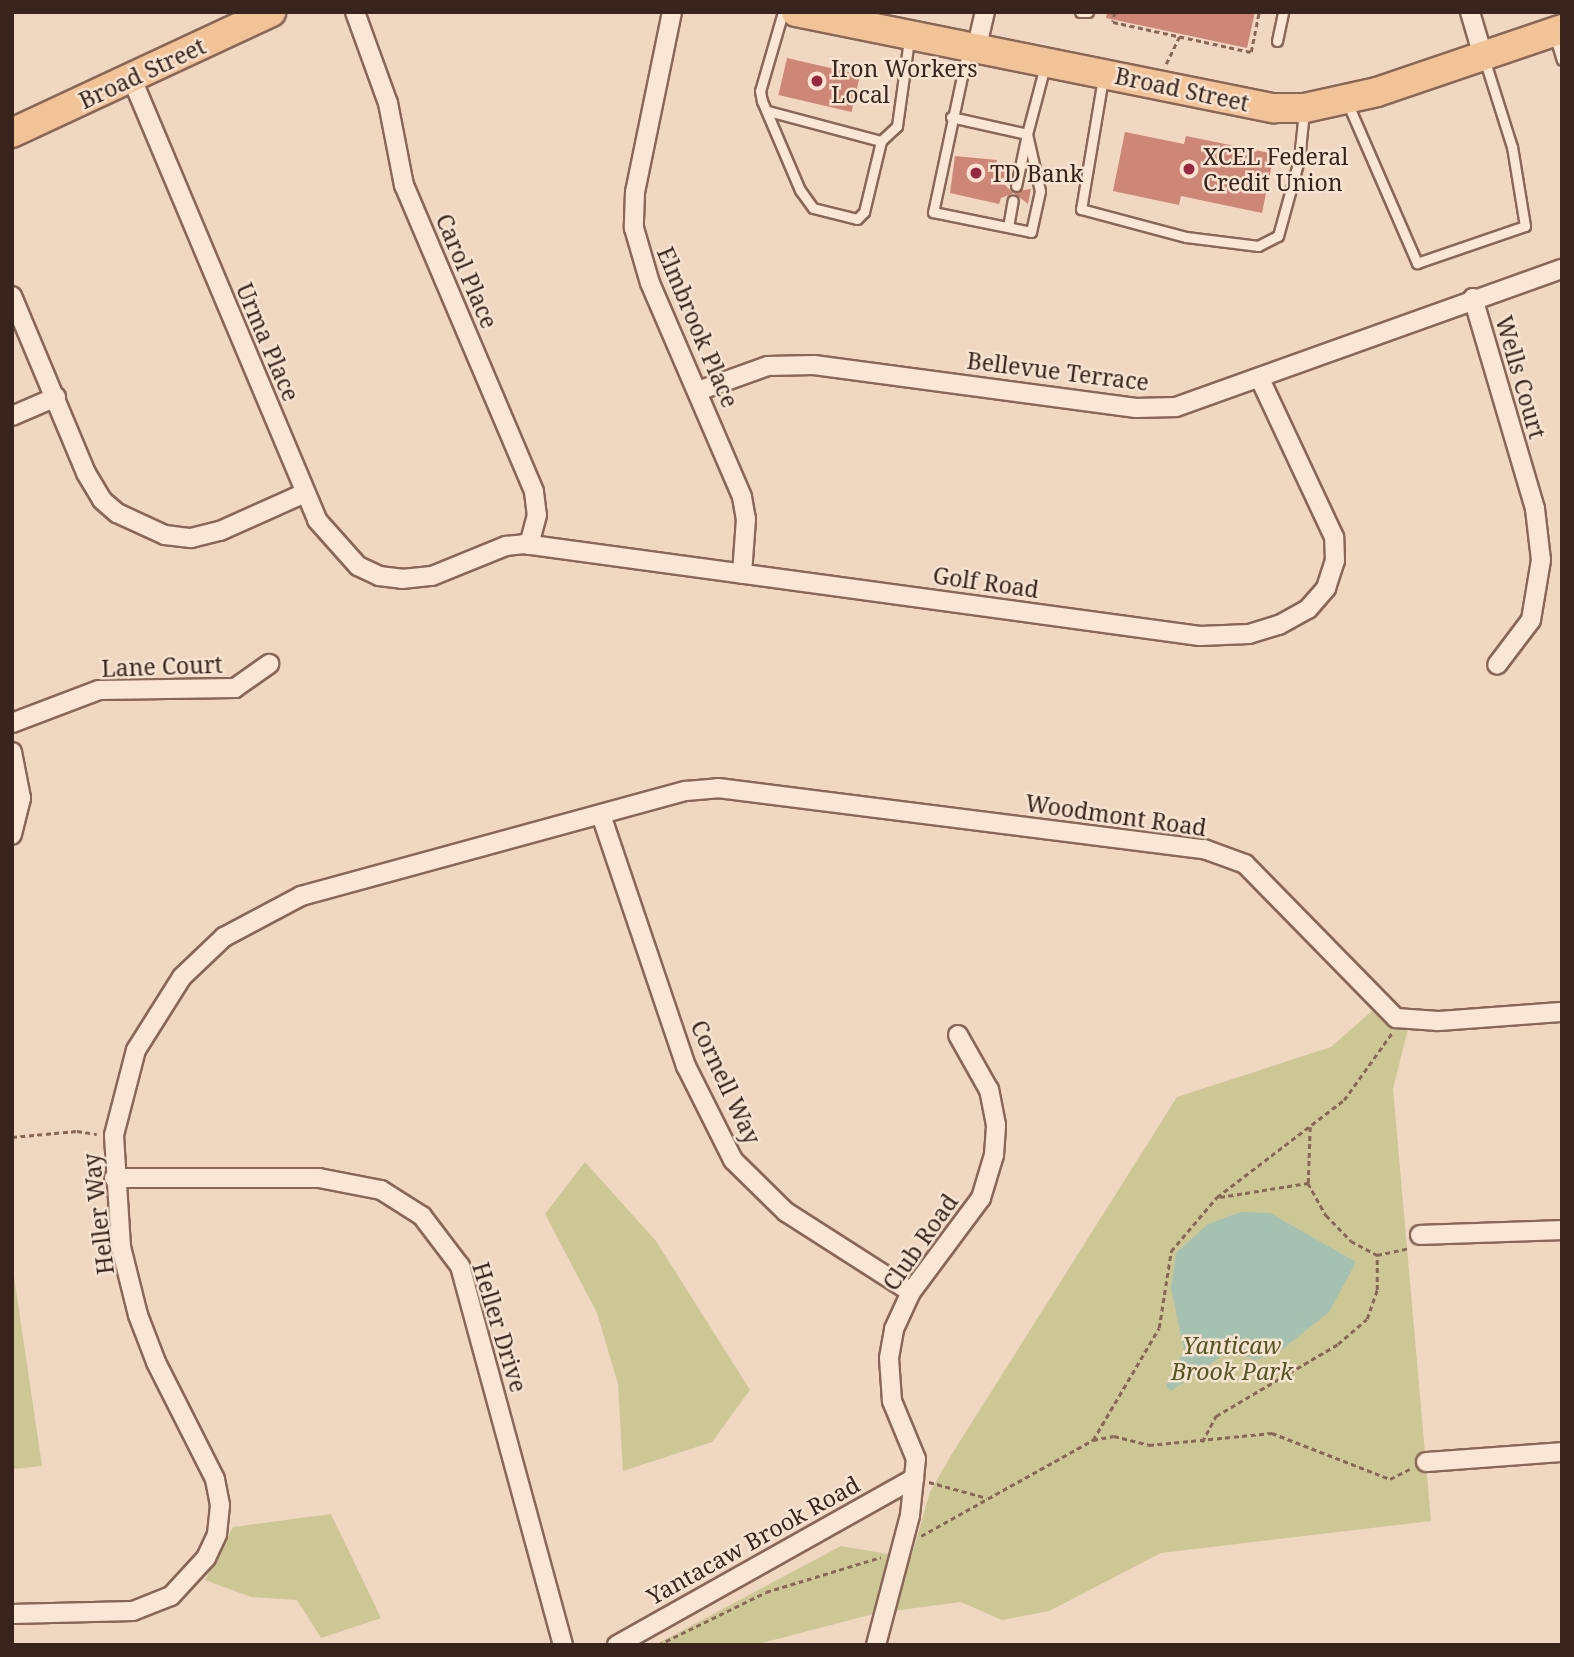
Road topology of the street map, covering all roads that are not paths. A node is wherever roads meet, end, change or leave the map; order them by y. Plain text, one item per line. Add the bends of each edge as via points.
1 (271, 12) edge
2 (355, 12) edge
3 (672, 12) edge
4 (783, 12) edge
5 (796, 12) edge
6 (985, 12) edge
7 (1080, 12) edge
8 (1088, 12) edge
9 (1283, 12) edge
10 (1470, 12) edge
11 (840, 16) edge
12 (896, 27) junction
13 (1558, 31) edge
14 (1277, 41) dead end
15 (973, 45) junction
16 (1483, 56) junction
17 (1562, 60) edge
18 (1046, 61) junction
19 (1104, 73) junction
20 (132, 79) junction
21 (1346, 100) junction
22 (1305, 108) junction
23 (768, 111) junction
24 (951, 117) junction
25 (12, 133) edge
26 (1027, 134) junction
27 (881, 141) junction
28 (1016, 186) dead end
29 (1013, 200) dead end
30 (1007, 227) junction
31 (1562, 270) edge
32 (12, 296) edge
33 (1473, 298) junction
34 (1260, 379) junction
35 (698, 391) junction
36 (56, 397) junction
37 (12, 416) edge
38 (305, 493) junction
39 (529, 545) junction
40 (742, 574) junction
41 (406, 579) joint
42 (269, 664) dead end
43 (1497, 665) dead end
44 (12, 723) edge
45 (12, 752) edge
46 (601, 815) junction
47 (12, 835) edge
48 (1562, 1012) edge
49 (958, 1035) dead end
50 (114, 1178) junction
51 (1562, 1230) edge
52 (1420, 1236) road end
53 (911, 1292) junction
54 (1562, 1452) edge
55 (1426, 1462) road end
56 (914, 1478) junction
57 (12, 1614) edge
58 (563, 1645) edge
59 (617, 1645) edge
60 (876, 1645) edge

1 - 20 main road, Broad Street
2 - 39 street, Carol Place via 388,103 404,185 534,492 537,515
3 - 35 street, Elmbrook Place via 635,192 634,228 650,283
4 - 23 lane via 760,91
5 - 11 main road, Broad Street
6 - 15 street
7 - 8 lane
9 - 14 lane
10 - 16 street
11 - 12 main road, Broad Street
12 - 15 main road, Broad Street
12 - 27 lane via 897,127
13 - 16 main road, Broad Street
13 - 17 lane
15 - 18 main road, Broad Street
15 - 24 lane
16 - 21 main road, Broad Street
16 - 21 lane via 1512,147 1525,226 1418,263
18 - 19 main road, Broad Street
18 - 26 lane
19 - 22 main road, Broad Street via 1274,108
19 - 22 lane via 1081,209 1185,236 1258,246 1278,236 1299,160
20 - 25 main road, Broad Street
20 - 38 street, Urma Place
21 - 22 main road, Broad Street
23 - 27 lane
23 - 27 lane via 800,190 813,208 857,219 864,212
24 - 26 lane
24 - 30 lane via 933,212
26 - 28 lane
26 - 30 lane via 1040,191 1031,232
29 - 30 lane
31 - 33 street, Bellevue Terrace
32 - 36 street
33 - 34 street, Bellevue Terrace
33 - 43 street, Wells Court via 1535,509 1541,560 1531,620
34 - 35 street, Bellevue Terrace via 1176,407 1136,408 814,365 768,366
34 - 40 street, Golf Road via 1335,547 1326,588 1308,609 1279,625 1233,636 1200,636
35 - 40 street, Elmbrook Place via 742,497 746,519
36 - 37 street
36 - 38 street via 102,500 117,513 165,535 191,538 220,531
38 - 41 street, Urma Place via 317,520 358,566 379,576
39 - 40 street, Golf Road
39 - 41 street, Golf Road via 506,546 432,576
42 - 44 street, Lane Court via 235,688 99,690
45 - 47 street via 21,799
46 - 48 street, Woodmont Road via 686,791 718,788 1204,849 1245,864 1401,1020
46 - 50 street, Heller Way via 301,896 248,920 202,956 153,1016 125,1077 114,1137
46 - 53 street, Cornell Way via 686,1066 733,1160 786,1212
49 - 53 street, Club Road via 989,1090 996,1125 994,1155 981,1198
50 - 57 street, Heller Way via 121,1247 138,1315 156,1362 215,1479 220,1505 217,1534 206,1558 171,1596 133,1611
50 - 58 street, Heller Drive via 319,1178 381,1190 422,1216 460,1266
51 - 52 street
53 - 56 street, Club Road via 894,1329 889,1358 892,1401 916,1459
54 - 55 street
56 - 59 street, Yantacaw Brook Road
56 - 60 street, Club Road via 902,1547

